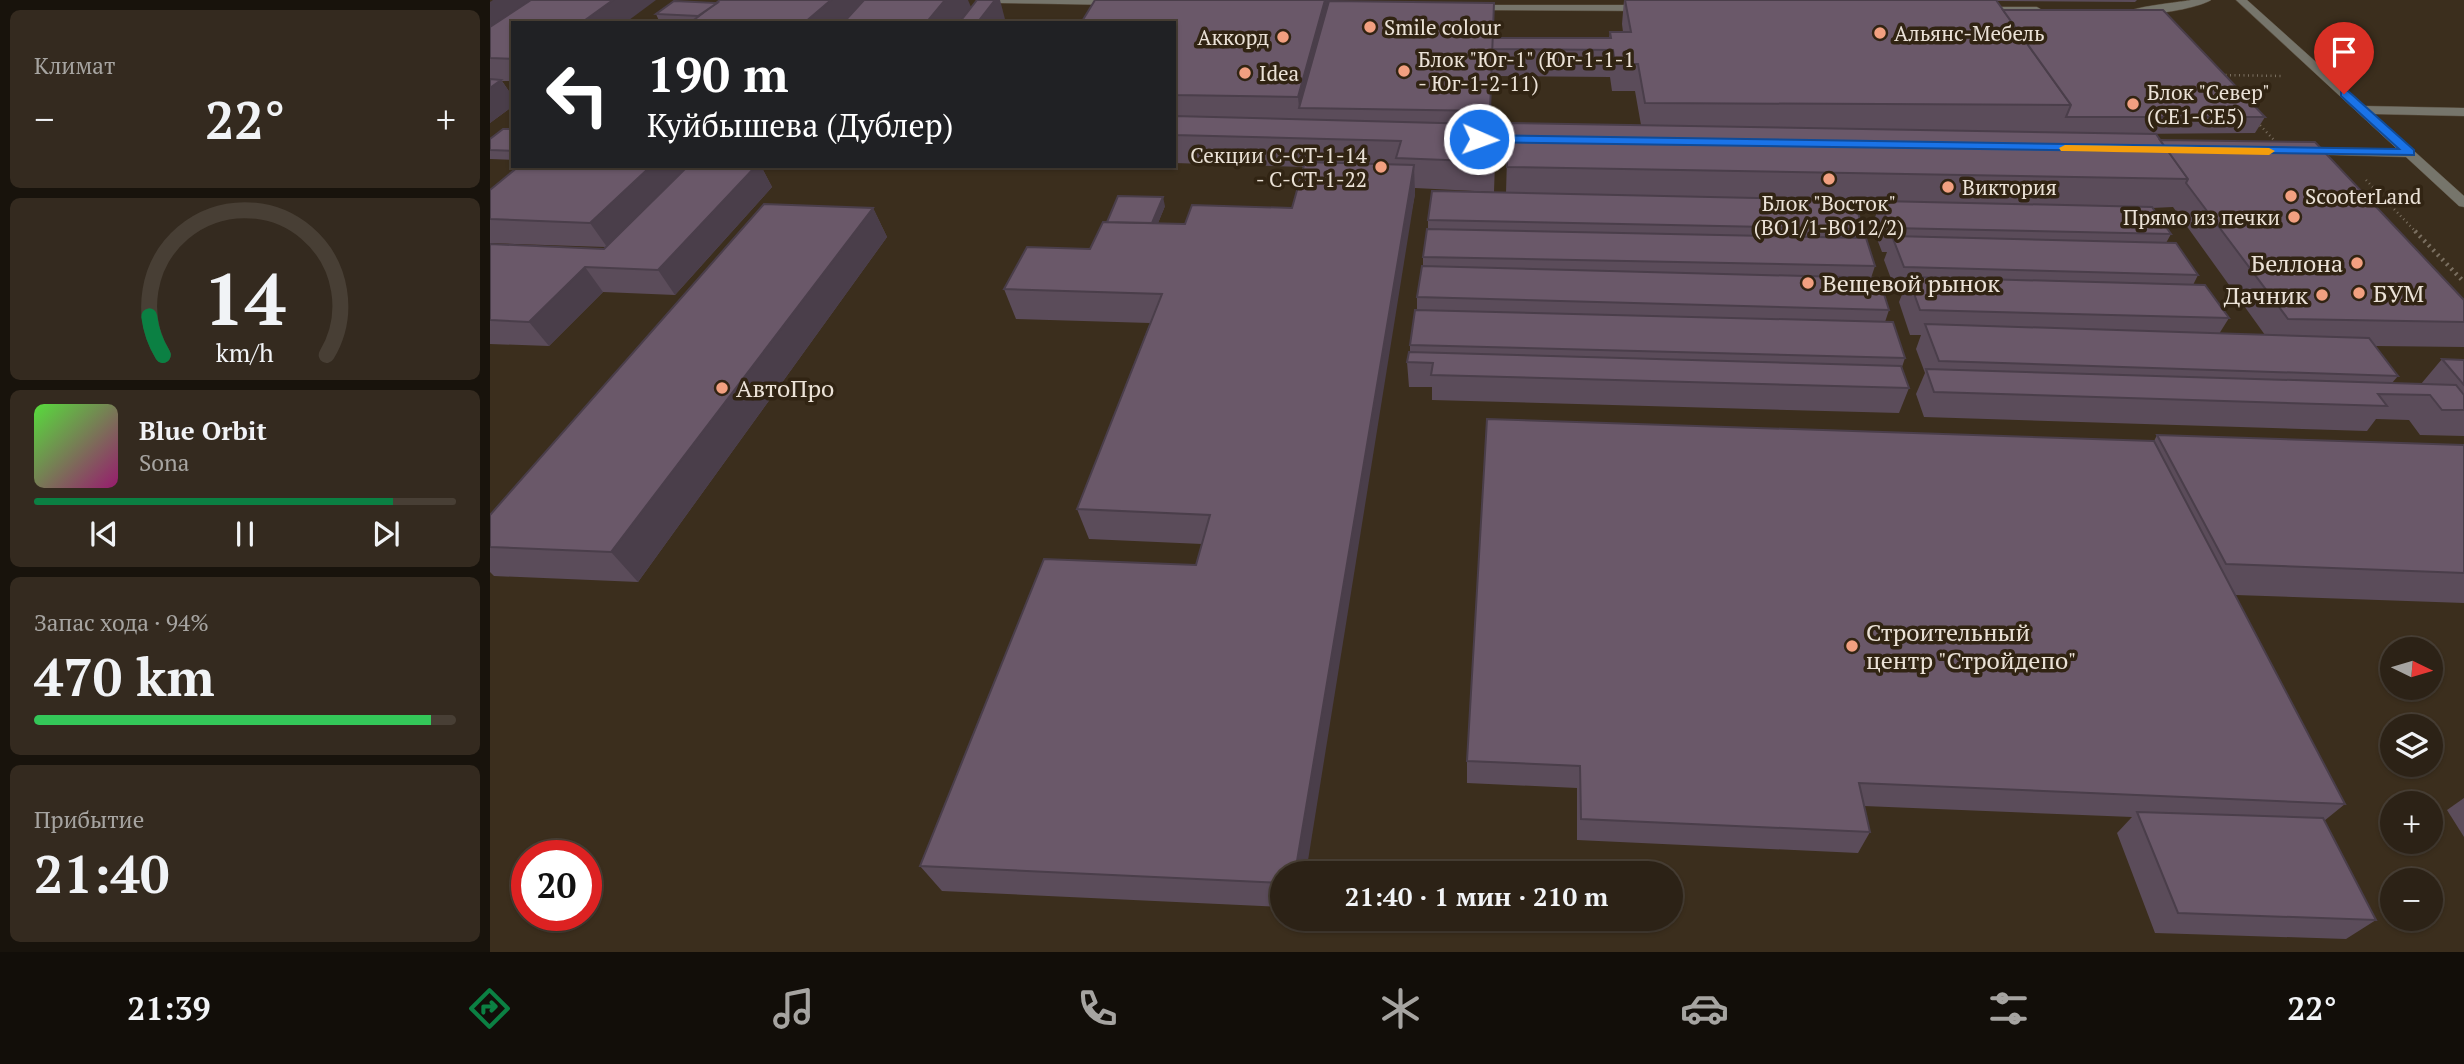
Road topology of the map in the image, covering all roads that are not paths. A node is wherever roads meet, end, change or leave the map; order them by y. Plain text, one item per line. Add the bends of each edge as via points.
1 (2206, 0) edge
2 (2241, 0) edge
3 (1131, 2) edge
4 (1459, 7) edge
5 (1662, 8) edge
6 (1966, 10) edge
7 (2047, 10) edge
8 (2126, 11) edge
9 (979, 21) edge
10 (2363, 110) junction
11 (2464, 112) edge
12 (1438, 138) edge
13 (1548, 141) edge
14 (2285, 151) edge
15 (2410, 153) junction
16 (2464, 203) edge

1 - 8 street via 2152,11
2 - 10 street
3 - 9 street via 995,0
4 - 5 street
6 - 7 street
10 - 11 street
10 - 15 street
12 - 13 street
14 - 15 street
15 - 16 street

